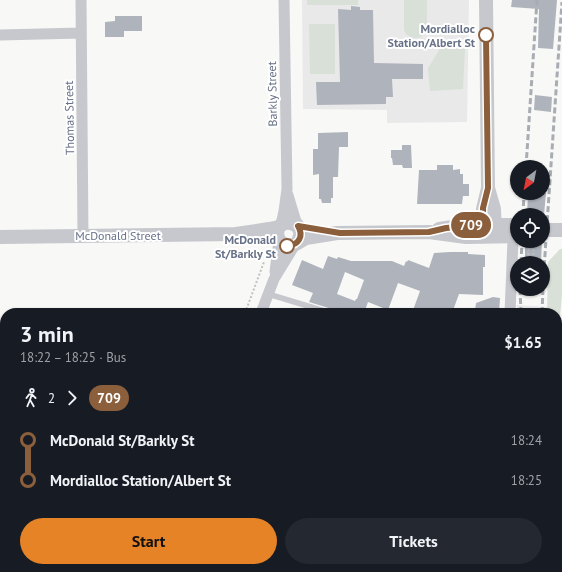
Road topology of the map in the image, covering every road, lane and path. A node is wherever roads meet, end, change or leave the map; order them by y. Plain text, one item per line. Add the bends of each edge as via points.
1 (81, 0) edge
2 (284, 0) edge
3 (486, 0) edge
4 (81, 33) junction
5 (0, 35) edge
6 (286, 189) junction
7 (297, 226) junction
8 (562, 230) edge
9 (489, 231) junction
10 (279, 233) junction
11 (337, 233) junction
12 (550, 234) edge
13 (510, 235) edge
14 (0, 236) edge
15 (83, 236) junction
16 (297, 242) junction
17 (513, 248) edge
18 (266, 259) dead end
19 (274, 279) junction
20 (268, 294) junction
21 (247, 308) edge
22 (263, 308) edge
23 (314, 308) edge
24 (510, 308) edge

1 - 4 street, Thomas Street
2 - 6 street, Barkly Street
3 - 9 street via 488,188 483,208
4 - 5 street
4 - 15 street, Thomas Street
6 - 7 street, Barkly Street
6 - 10 street, Barkly Street
7 - 10 street via 290,222
7 - 11 street
7 - 16 street via 301,233
8 - 12 street
9 - 11 street via 466,237 429,232
9 - 13 street
10 - 15 street, McDonald Street
10 - 16 street via 287,246
10 - 19 street, Barkly Street
11 - 16 street
14 - 15 street, McDonald Street
16 - 19 street, Barkly Street
17 - 24 street
18 - 21 path
19 - 20 street, Barkly Street
20 - 22 street, Barkly Street
20 - 23 lane

